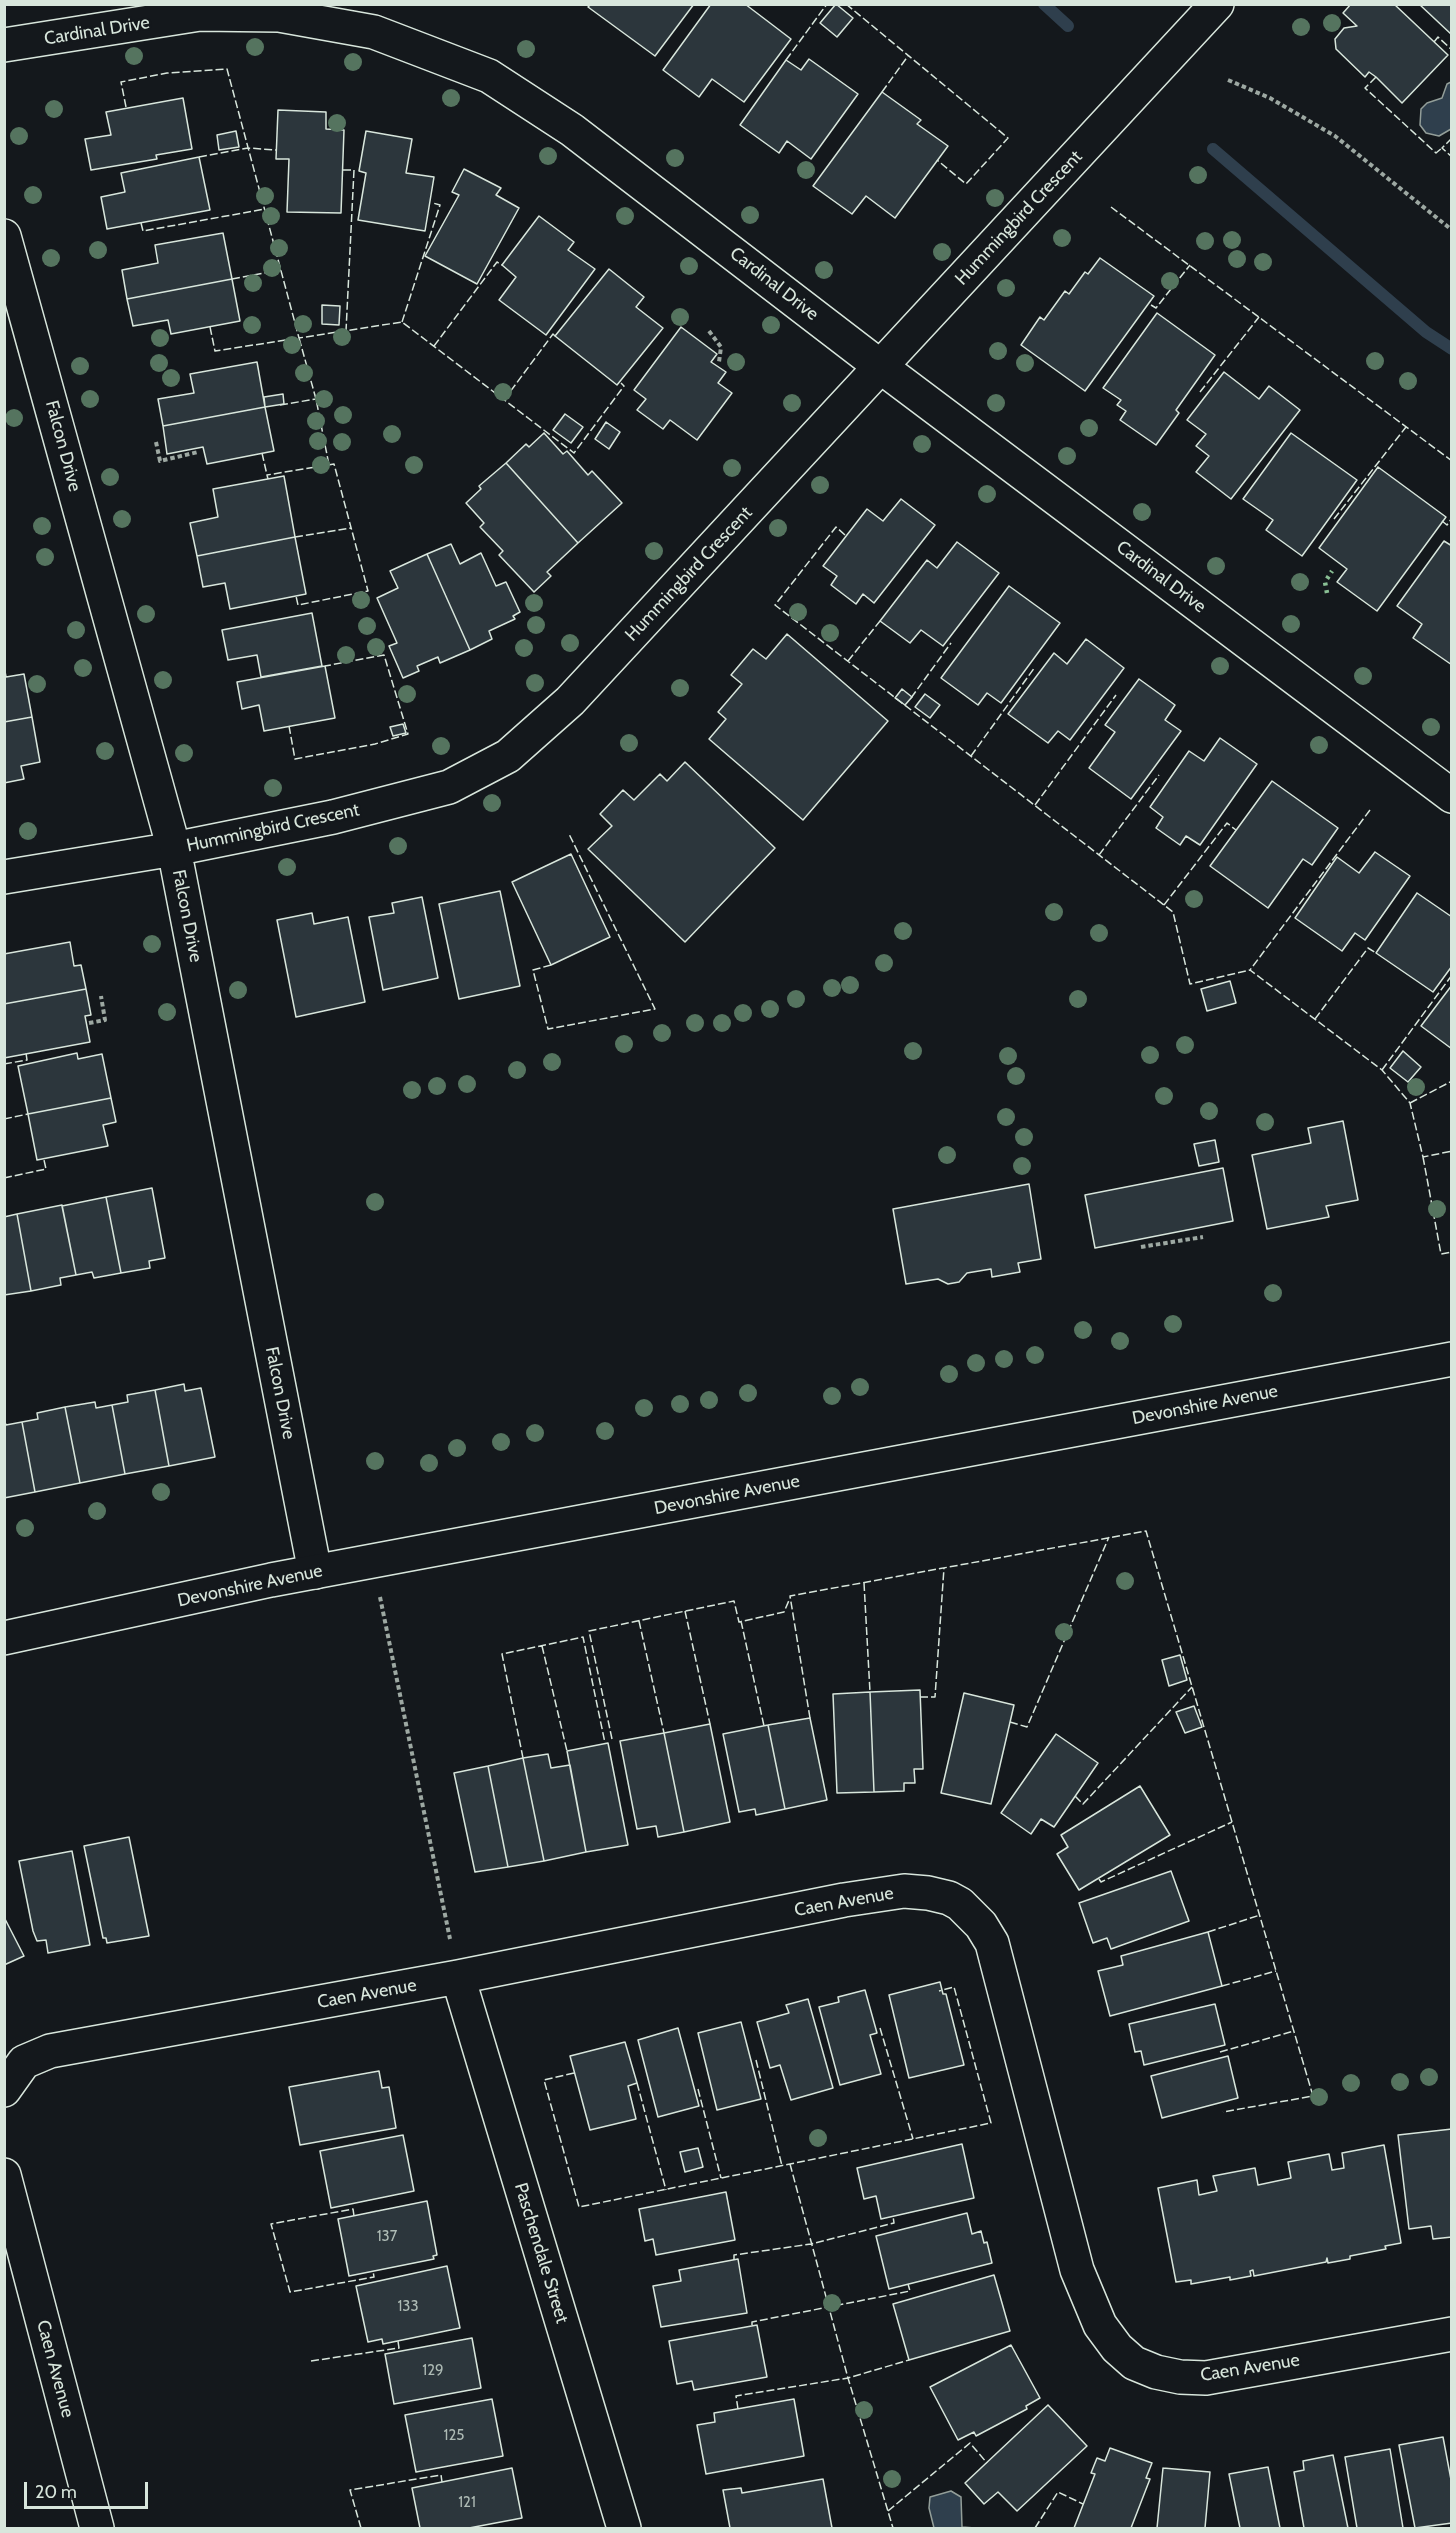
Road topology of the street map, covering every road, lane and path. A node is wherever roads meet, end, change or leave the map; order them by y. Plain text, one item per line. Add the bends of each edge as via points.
1 (1217, 4) edge
2 (4, 45) edge
3 (1228, 80) dead end
4 (1452, 230) edge
5 (4, 236) edge
6 (709, 331) dead end
7 (719, 362) dead end
8 (881, 367) junction
9 (156, 442) dead end
10 (198, 452) dead end
11 (1452, 796) edge
12 (174, 849) junction
13 (4, 877) edge
14 (101, 996) dead end
15 (89, 1023) dead end
16 (1203, 1237) dead end
17 (1141, 1247) dead end
18 (1452, 1359) edge
19 (373, 1561) junction
20 (315, 1572) junction
21 (4, 1638) edge
22 (458, 1977) junction
23 (4, 2090) edge
24 (4, 2175) edge
25 (1452, 2334) edge
26 (97, 2529) edge
27 (624, 2529) edge

1 - 8 street, Hummingbird Crescent
2 - 8 street, Cardinal Drive via 200,14 279,15 394,39 489,76 568,127
3 - 4 path via 1270,98 1335,136
5 - 12 street, Falcon Drive
6 - 7 path via 722,347
8 - 11 street, Cardinal Drive
8 - 12 street, Hummingbird Crescent via 570,701 508,756 449,787 333,817
9 - 10 path via 160,461
12 - 13 street, Hummingbird Crescent
12 - 20 street, Falcon Drive
14 - 15 path via 105,1020
16 - 17 path
18 - 19 street, Devonshire Avenue
19 - 20 street, Devonshire Avenue
19 - 22 path
20 - 21 street, Devonshire Avenue
22 - 23 street, Caen Avenue via 50,2051 24,2062
22 - 25 street, Caen Avenue via 880,1894 904,1891 949,1898 974,1917 992,1943 1077,2270 1100,2325 1134,2363 1156,2372 1206,2378
22 - 27 street, Paschendale Street
24 - 26 street, Caen Avenue

